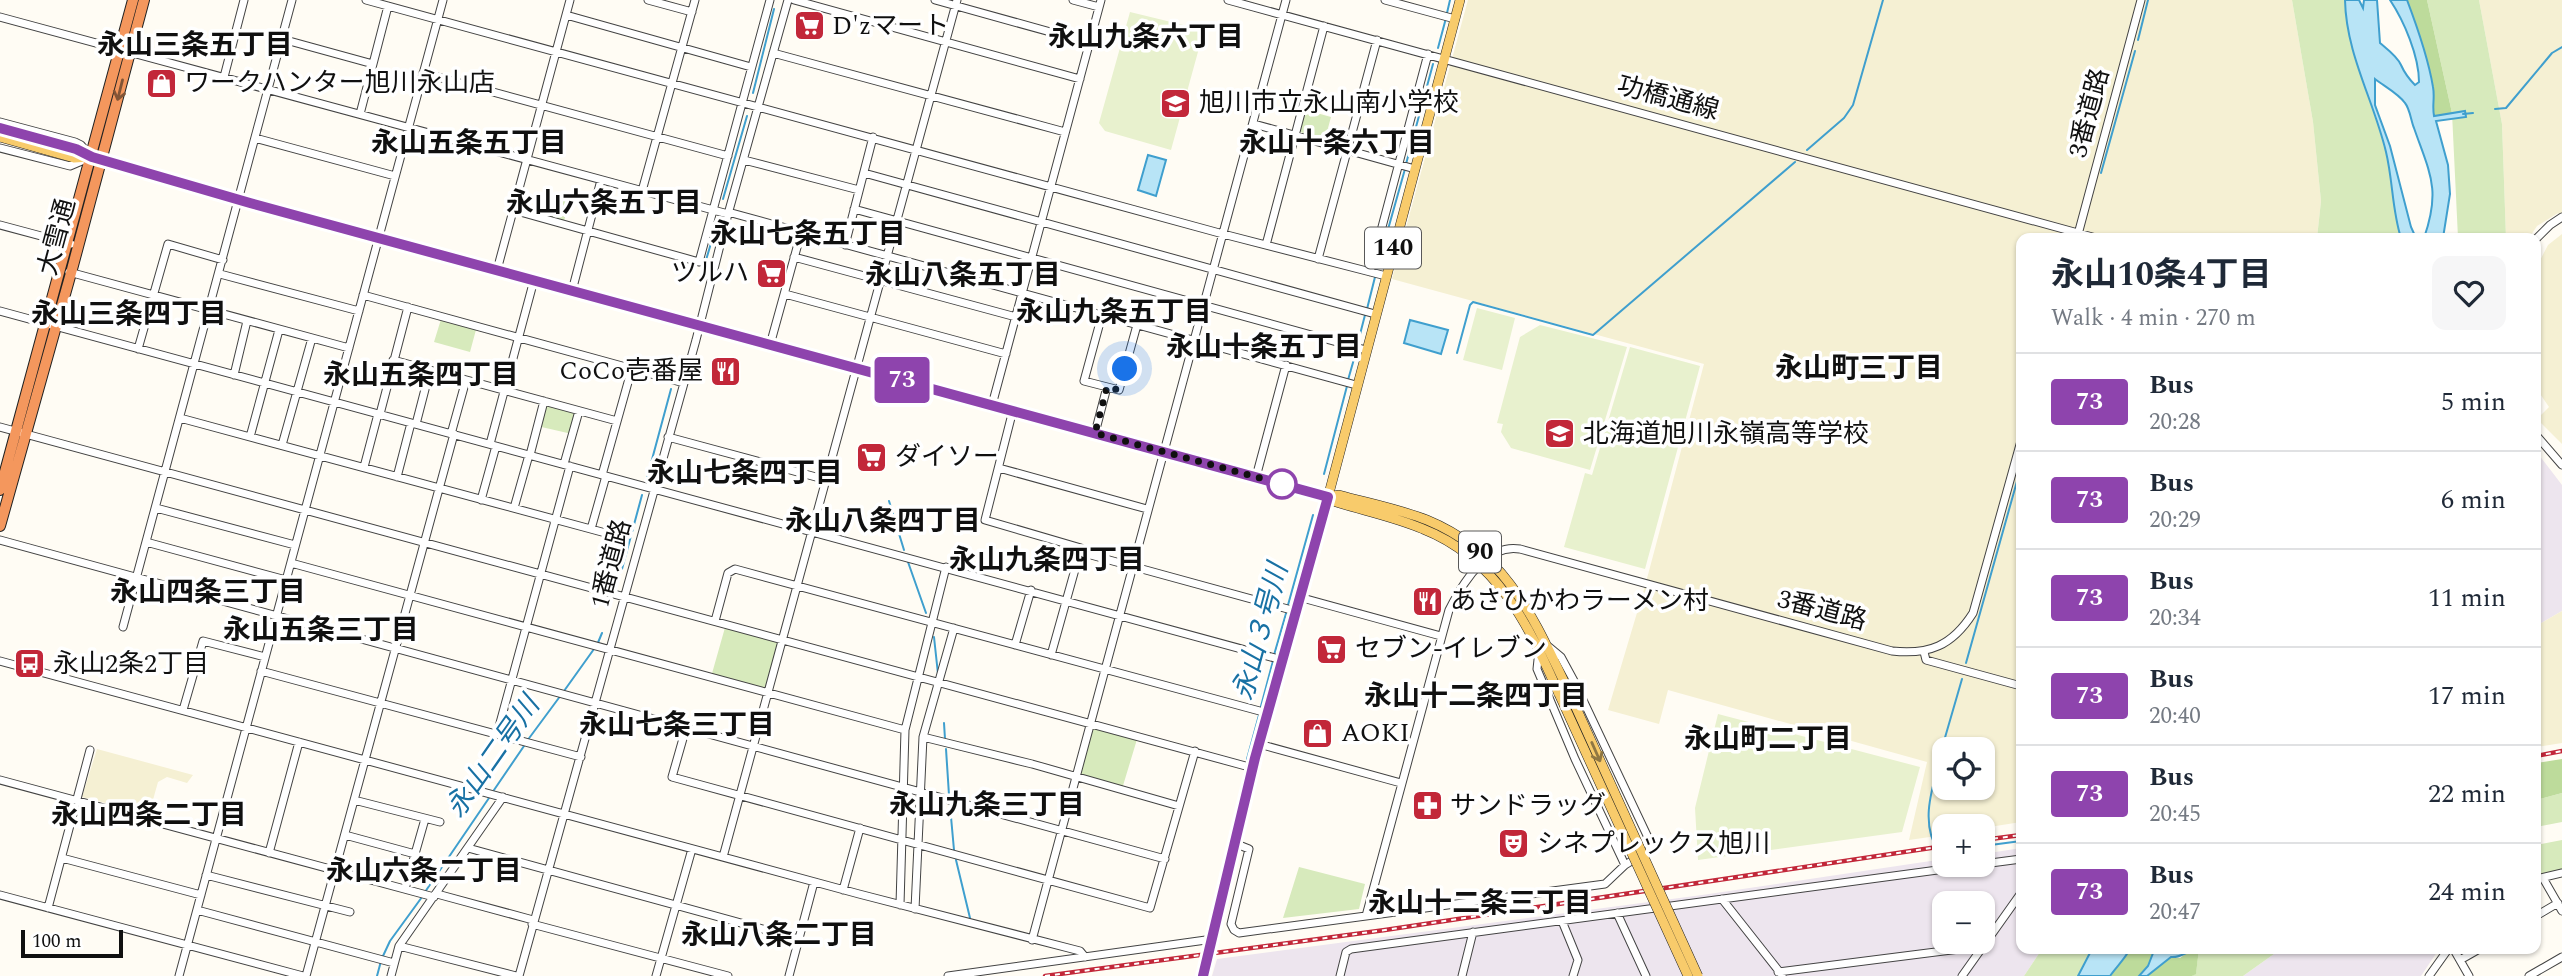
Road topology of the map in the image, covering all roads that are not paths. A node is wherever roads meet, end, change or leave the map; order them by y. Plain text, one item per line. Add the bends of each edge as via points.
1 (133, 0) edge
2 (144, 0) edge
3 (244, 0) edge
4 (292, 0) edge
5 (366, 0) edge
6 (443, 0) edge
7 (570, 0) edge
8 (648, 0) edge
9 (695, 0) edge
10 (769, 0) edge
11 (788, 0) edge
12 (794, 0) edge
13 (936, 0) edge
14 (1073, 0) edge
15 (1228, 0) edge
16 (1286, 0) edge
17 (1385, 0) edge
18 (1460, 0) edge
19 (2141, 0) edge
20 (956, 3) edge
21 (1100, 4) edge
22 (388, 6) junction
23 (692, 12) junction
24 (566, 15) junction
25 (1282, 15) junction
26 (0, 17) edge
27 (1449, 17) junction
28 (438, 20) junction
29 (1324, 26) junction
30 (282, 38) junction
31 (1377, 40) junction
32 (945, 42) junction
33 (1090, 43) junction
34 (682, 47) junction
35 (124, 50) junction
36 (556, 52) junction
37 (773, 53) junction
38 (1428, 54) junction
39 (1443, 58) junction
40 (373, 64) junction
41 (751, 67) junction
42 (423, 73) junction
43 (224, 77) junction
44 (1080, 79) junction
45 (672, 84) junction
46 (269, 89) junction
47 (931, 95) junction
48 (743, 102) junction
49 (541, 105) junction
50 (759, 106) junction
51 (360, 114) junction
52 (0, 122) edge
53 (1254, 124) junction
54 (409, 127) junction
55 (0, 128) edge
56 (1065, 132) junction
57 (1295, 135) junction
58 (658, 137) junction
59 (873, 137) junction
60 (0, 138) edge
61 (255, 138) junction
62 (35, 142) junction
63 (0, 148) edge
64 (916, 149) junction
65 (1348, 150) junction
66 (728, 156) junction
67 (97, 158) junction
68 (527, 159) junction
69 (744, 160) junction
70 (1407, 166) junction
71 (864, 173) junction
72 (395, 176) junction
73 (601, 180) junction
74 (906, 186) junction
75 (1051, 186) junction
76 (859, 190) junction
77 (642, 191) junction
78 (240, 200) junction
79 (854, 209) junction
80 (513, 210) junction
81 (714, 210) junction
82 (728, 213) junction
83 (2562, 217) edge
84 (897, 220) junction
85 (1041, 222) junction
86 (0, 225) edge
87 (588, 230) junction
88 (800, 233) junction
89 (2066, 233) edge
90 (2078, 233) edge
91 (1223, 234) junction
92 (2541, 234) edge
93 (379, 237) junction
94 (73, 245) junction
95 (1266, 245) junction
96 (845, 246) junction
97 (794, 257) junction
98 (887, 257) junction
99 (1031, 257) junction
100 (1318, 259) junction
101 (223, 260) junction
102 (497, 270) junction
103 (1213, 270) junction
104 (66, 271) junction
105 (220, 274) junction
106 (1377, 274) junction
107 (534, 280) junction
108 (881, 280) junction
109 (572, 291) junction
110 (1022, 293) junction
111 (785, 294) junction
112 (153, 295) junction
113 (363, 295) junction
114 (1204, 305) junction
115 (408, 307) junction
116 (0, 311) edge
117 (210, 311) junction
118 (359, 311) junction
119 (1370, 313) junction
120 (1102, 315) junction
121 (870, 317) junction
122 (1016, 317) junction
123 (247, 321) junction
124 (51, 325) junction
125 (700, 325) junction
126 (1138, 325) junction
127 (279, 330) junction
128 (519, 337) junction
129 (312, 338) junction
130 (1194, 341) junction
131 (770, 345) junction
132 (349, 348) junction
133 (1360, 348) junction
134 (138, 349) junction
135 (1006, 354) junction
136 (393, 360) junction
137 (195, 364) junction
138 (1286, 365) junction
139 (632, 368) junction
140 (858, 368) junction
141 (430, 370) junction
142 (234, 375) junction
143 (466, 380) junction
144 (684, 383) junction
145 (1351, 383) junction
146 (265, 384) junction
147 (1107, 387) junction
148 (504, 390) junction
149 (297, 392) junction
150 (544, 401) junction
151 (334, 402) junction
152 (992, 405) junction
153 (579, 411) junction
154 (1013, 411) junction
155 (379, 414) junction
156 (180, 418) junction
157 (617, 421) junction
158 (414, 424) junction
159 (0, 426) edge
160 (22, 433) junction
161 (1095, 433) junction
162 (452, 434) junction
163 (250, 437) junction
164 (668, 437) junction
165 (2541, 441) edge
166 (282, 445) junction
167 (493, 445) junction
168 (1164, 452) junction
169 (529, 455) junction
170 (320, 456) junction
171 (2016, 459) edge
172 (567, 465) junction
173 (2562, 465) edge
174 (364, 467) junction
175 (999, 468) junction
176 (166, 472) junction
177 (604, 475) junction
178 (397, 477) junction
179 (1256, 477) junction
180 (827, 480) junction
181 (654, 488) junction
182 (439, 489) junction
183 (0, 490) edge
184 (1328, 497) junction
185 (481, 500) junction
186 (156, 508) junction
187 (514, 508) junction
188 (1147, 509) junction
189 (305, 510) junction
190 (555, 519) junction
191 (0, 526) edge
192 (591, 529) junction
193 (813, 531) junction
194 (624, 538) dead end
195 (0, 540) edge
196 (424, 541) junction
197 (146, 542) junction
198 (295, 545) junction
199 (1080, 552) junction
200 (1484, 562) junction
201 (290, 564) junction
202 (946, 567) junction
203 (1133, 567) junction
204 (540, 575) junction
205 (136, 579) junction
206 (286, 580) junction
207 (799, 586) junction
208 (1031, 590) junction
209 (409, 595) junction
210 (624, 596) junction
211 (1298, 597) junction
212 (1066, 600) junction
213 (1290, 610) junction
214 (1120, 616) junction
215 (276, 617) junction
216 (715, 621) junction
217 (932, 622) junction
218 (123, 627) dead end
219 (526, 627) junction
220 (954, 628) junction
221 (1440, 636) junction
222 (784, 640) junction
223 (1015, 645) junction
224 (1542, 645) junction
225 (395, 648) junction
226 (606, 649) junction
227 (1924, 652) junction
228 (1051, 655) junction
229 (265, 657) junction
230 (1276, 659) junction
231 (0, 661) edge
232 (1105, 669) junction
233 (261, 671) junction
234 (920, 677) junction
235 (512, 681) junction
236 (939, 682) junction
237 (2016, 685) edge
238 (1564, 692) junction
239 (769, 693) junction
240 (380, 703) junction
241 (595, 704) junction
242 (183, 710) junction
243 (1262, 712) junction
244 (1090, 723) junction
245 (246, 728) junction
246 (686, 728) junction
247 (905, 730) junction
248 (497, 734) junction
249 (923, 737) junction
250 (299, 742) junction
251 (1259, 744) junction
252 (755, 747) junction
253 (90, 750) dead end
254 (1195, 751) junction
255 (581, 757) junction
256 (365, 760) junction
257 (1253, 768) junction
258 (1075, 776) junction
259 (0, 780) edge
260 (1401, 783) junction
261 (903, 788) junction
262 (921, 793) junction
263 (741, 796) junction
264 (500, 797) junction
265 (77, 800) junction
266 (354, 800) junction
267 (1179, 806) junction
268 (563, 814) junction
269 (425, 819) junction
270 (440, 822) dead end
271 (860, 828) junction
272 (1061, 830) junction
273 (345, 835) junction
274 (216, 839) junction
275 (901, 840) junction
276 (918, 844) junction
277 (1234, 844) junction
278 (468, 848) junction
279 (692, 849) junction
280 (269, 853) junction
281 (415, 854) junction
282 (723, 857) junction
283 (62, 858) junction
284 (1165, 859) junction
285 (2016, 860) edge
286 (1995, 862) edge
287 (1625, 865) junction
288 (335, 871) junction
289 (547, 871) junction
290 (1932, 871) edge
291 (2562, 873) edge
292 (206, 875) junction
293 (2541, 878) edge
294 (1049, 881) junction
295 (2541, 881) edge
296 (814, 882) junction
297 (405, 889) junction
298 (843, 890) junction
299 (0, 895) edge
300 (201, 895) junction
301 (433, 896) junction
302 (1722, 899) junction
303 (2016, 899) edge
304 (676, 904) junction
305 (2557, 904) junction
306 (900, 905) junction
307 (327, 907) junction
308 (48, 908) junction
309 (915, 909) junction
310 (197, 910) junction
311 (2562, 911) edge
312 (350, 912) dead end
313 (1617, 913) junction
314 (2541, 913) edge
315 (1366, 916) junction
316 (1562, 921) junction
317 (533, 922) junction
318 (1995, 929) edge
319 (1474, 933) junction
320 (800, 939) junction
321 (1213, 939) junction
322 (1032, 940) junction
323 (316, 941) junction
324 (187, 946) junction
325 (399, 946) junction
326 (1932, 953) edge
327 (1977, 954) edge
328 (2446, 954) edge
329 (2456, 954) edge
330 (2470, 954) edge
331 (662, 957) junction
332 (1085, 957) junction
333 (2562, 957) edge
334 (2460, 960) junction
335 (392, 962) junction
336 (1780, 974) edge
337 (179, 976) edge
338 (305, 976) edge
339 (391, 976) edge
340 (517, 976) edge
341 (656, 976) edge
342 (728, 976) edge
343 (789, 976) edge
344 (948, 976) edge
345 (1203, 976) edge
346 (1340, 976) edge
347 (1462, 976) edge
348 (1573, 976) edge
349 (1646, 976) edge
350 (1688, 976) edge
351 (1698, 976) edge
352 (1962, 976) edge
353 (2429, 976) edge
354 (2469, 976) edge
355 (2529, 976) edge

1 - 35 highway, 大雪通
2 - 35 highway, 大雪通
3 - 43 street
4 - 30 street
5 - 22 street
6 - 28 street
7 - 24 street
8 - 23 street
9 - 23 street
10 - 41 street
11 - 37 street, 1番道路
12 - 32 street
13 - 20 street
14 - 21 street
15 - 25 street, 功橋通線
16 - 25 street
17 - 27 street
18 - 27 main road, 140
19 - 90 street, 3番道路
20 - 32 street
20 - 33 street
21 - 33 street
22 - 28 street
22 - 40 street
23 - 34 street
24 - 34 street
24 - 36 street
25 - 29 street, 功橋通線
25 - 53 street
26 - 35 street
27 - 39 main road, 140
28 - 36 street
28 - 42 street
29 - 31 street, 功橋通線
29 - 57 street
30 - 40 street
30 - 46 street
31 - 38 street, 功橋通線
31 - 65 street
32 - 44 street
32 - 47 street
33 - 44 street
34 - 41 street
34 - 45 street
35 - 43 street
35 - 67 highway, 大雪通
36 - 45 street
36 - 49 street
37 - 47 street
37 - 50 street, 1番道路
38 - 39 street, 功橋通線
38 - 70 street
39 - 70 main road, 140
39 - 89 street, 功橋通線
40 - 51 street
41 - 48 street
42 - 49 street
42 - 54 street
43 - 46 street
44 - 56 street
45 - 48 street
45 - 58 street
46 - 51 street
46 - 61 street
47 - 56 street
47 - 64 street
48 - 50 street
48 - 66 street
49 - 58 street
49 - 68 street
50 - 59 street
50 - 69 street, 1番道路
51 - 54 street
52 - 67 street via 75,142
53 - 57 street
53 - 91 street
54 - 68 street
54 - 72 street
55 - 62 main road, 90
56 - 75 street
57 - 65 street
57 - 95 street
58 - 66 street
58 - 77 street
59 - 64 street
59 - 71 street
60 - 62 main road, 90
61 - 72 street
61 - 78 street
62 - 67 main road, 90 via 74,158
63 - 67 street via 70,166
64 - 74 street
64 - 75 street
65 - 70 street
65 - 100 street
66 - 81 street
67 - 78 main road, 90
67 - 94 highway, 大雪通
68 - 73 street
68 - 80 street
69 - 76 street
69 - 82 street, 1番道路
70 - 106 main road, 140
70 - 106 street
71 - 74 street
71 - 76 street
72 - 93 street
73 - 77 street
73 - 87 street
74 - 84 street
74 - 85 street
75 - 85 street
75 - 91 street
76 - 79 street
77 - 81 street
78 - 93 main road, 90
78 - 101 street
79 - 84 street
79 - 96 street
80 - 87 street
80 - 102 street
81 - 82 street
81 - 87 street via 699,262
82 - 88 street
82 - 125 street, 1番道路
83 - 92 street
84 - 98 street
84 - 99 street
85 - 99 street
85 - 103 street
86 - 94 street
87 - 109 street
88 - 96 street
88 - 97 street
91 - 95 street
91 - 103 street
93 - 102 main road, 90
93 - 113 street
94 - 104 highway, 大雪通
95 - 100 street
96 - 98 street
97 - 108 street
97 - 111 street
98 - 108 street
98 - 110 street
99 - 110 street
99 - 114 street
100 - 106 street
101 - 105 street
101 - 112 street via 167,244
102 - 107 main road, 90
103 - 114 street
103 - 119 street
104 - 112 street
104 - 124 highway, 大雪通
105 - 117 street
105 - 118 street
106 - 119 main road, 140
107 - 109 main road, 90
107 - 128 street
108 - 121 street
108 - 122 street
109 - 125 main road, 90
110 - 120 street
110 - 122 street
111 - 121 street
111 - 131 street
112 - 117 street
112 - 134 street
113 - 115 street
113 - 118 street
114 - 130 street
114 - 133 street
115 - 128 street
115 - 136 street
116 - 124 street
117 - 123 street
117 - 137 street
118 - 132 street
119 - 133 main road, 140
120 - 126 street
120 - 147 street via 1084,381
121 - 135 street
121 - 140 street
122 - 135 street
123 - 127 street
123 - 142 street
124 - 134 street
124 - 160 highway, 大雪通
125 - 131 main road, 90
125 - 144 street, 1番道路
126 - 130 street
126 - 147 street via 1119,390
127 - 129 street
127 - 146 street
128 - 139 street
128 - 148 street
129 - 132 street
129 - 149 street
130 - 138 street
130 - 168 street
131 - 140 main road, 90
132 - 151 street
133 - 145 main road, 140
134 - 137 street
135 - 152 street
136 - 141 street
136 - 155 street
137 - 142 street
137 - 156 street
138 - 145 street
138 - 179 street
139 - 144 street
139 - 157 street
140 - 152 main road, 90
140 - 180 street
141 - 143 street
141 - 158 street
142 - 146 street
143 - 148 street
143 - 162 street
144 - 164 street, 1番道路
145 - 184 main road, 140
146 - 149 street
146 - 163 street
147 - 161 street
148 - 150 street
148 - 167 street
149 - 151 street
149 - 166 street
150 - 153 street
150 - 169 street
151 - 155 street
151 - 170 street
152 - 154 main road, 90
153 - 157 street
153 - 172 street
154 - 161 main road, 90
154 - 175 street
155 - 158 street
155 - 174 street
156 - 163 street
156 - 176 street
157 - 177 street
158 - 162 street
158 - 178 street
159 - 160 street
160 - 176 street
160 - 183 highway, 大雪通
160 - 191 highway, 大雪通
161 - 168 main road, 90
162 - 167 street
162 - 182 street
163 - 166 street
164 - 180 street
164 - 181 street, 1番道路
165 - 173 street
166 - 170 street
167 - 169 street
167 - 185 street
168 - 179 main road, 90
168 - 188 street
169 - 172 street
169 - 187 street
170 - 174 street
170 - 189 street
171 - 227 street via 1973,613 1954,637
172 - 177 street
172 - 190 street
174 - 178 street
175 - 188 street
175 - 199 street via 985,520 1081,548
176 - 186 street
176 - 189 street
177 - 181 street
177 - 192 street
178 - 182 street
179 - 184 main road, 90
180 - 193 street
181 - 193 street
181 - 210 street, 1番道路
182 - 185 street
182 - 196 street
184 - 200 main road, 90 via 1437,534
184 - 211 main road, 140
185 - 187 street
186 - 197 street
186 - 198 street
187 - 190 street
188 - 203 street
189 - 196 street
189 - 198 street
190 - 192 street
190 - 204 street
192 - 194 street
193 - 202 street
193 - 207 street
195 - 205 street
196 - 204 street
196 - 209 street
197 - 205 street
197 - 206 street
198 - 201 street
199 - 203 street
199 - 212 street
200 - 221 street via 1455,599
200 - 224 main road, 90
200 - 227 street, 3番道路 via 1501,549 1517,548 1892,651
201 - 206 street
201 - 209 street
202 - 208 street
202 - 217 street
203 - 213 street
203 - 214 street
204 - 210 street
204 - 219 street
205 - 215 street
205 - 218 street
206 - 215 street
207 - 216 street via 735,569 728,573
207 - 217 street
207 - 222 street
208 - 212 street
208 - 223 street
209 - 219 street
209 - 225 street
210 - 216 street
210 - 226 street, 1番道路
211 - 213 main road, 140
211 - 221 street
212 - 214 street
212 - 228 street
213 - 230 main road, 140
214 - 230 street
214 - 232 street
215 - 225 street
215 - 229 street
216 - 222 street
217 - 220 street
217 - 234 street
219 - 226 street
219 - 235 street
220 - 223 street
220 - 236 street
221 - 260 street
222 - 234 street
222 - 239 street
223 - 228 street
224 - 238 main road, 90
224 - 287 street via 1537,669
224 - 287 street via 1561,657 1653,848
225 - 235 street
225 - 240 street
226 - 239 street
226 - 241 street, 1番道路
227 - 237 street via 1926,660
228 - 232 street
229 - 233 street
229 - 242 street via 203,641
230 - 243 main road, 140
231 - 242 street
232 - 243 street
232 - 244 street
233 - 240 street
233 - 245 street
234 - 236 street
234 - 247 street
235 - 241 street
235 - 248 street
236 - 244 street
236 - 249 street
238 - 350 main road, 90, bridge
238 -> 351 main road, 90, bridge
239 - 247 street
239 - 252 street
240 - 248 street
240 - 256 street
241 - 246 street
241 - 255 street, 1番道路
242 - 245 street
243 - 251 main road, 140
244 - 254 street
244 - 258 street
245 - 250 street
245 - 274 street
246 - 252 street
246 - 263 street via 672,777
247 - 261 street
248 - 255 street
249 - 258 street
249 - 262 street
250 - 256 street
250 - 280 street
251 - 257 main road, 140
251 - 260 street
252 - 261 street
252 - 263 street
253 - 265 street
254 - 257 street
254 - 267 street
255 - 268 street, 1番道路
256 - 264 street
256 - 266 street
257 - 277 main road, 140
258 - 267 street
258 - 272 street
259 - 265 street
260 - 315 street
261 - 262 street
261 - 275 street
262 - 272 street
262 - 276 street
263 - 271 street
263 - 282 street
264 - 268 street
264 - 278 street
265 - 274 street
265 - 283 street
266 - 269 street
266 - 273 street
267 - 284 street
268 - 279 street
268 - 289 street, 1番道路
269 - 270 street
269 - 281 street
271 - 275 street
271 - 298 street
272 - 284 street
272 - 294 street
273 - 281 street
273 - 288 street
274 - 280 street
274 - 292 street
275 - 276 street
275 - 306 street
276 - 294 street
276 - 309 street
277 - 315 street via 1249,849 1231,924 1234,930 1240,933
277 - 321 main road, 140
278 - 289 street
278 - 301 street
279 - 282 street
279 - 304 street
280 - 288 street
281 - 297 street
282 - 296 street
283 - 300 street
283 - 308 street
284 - 294 street via 1150,908
285 - 286 street
287 - 315 street via 1605,884
288 - 297 street
288 - 307 street
289 - 304 street
289 - 317 street, 1番道路
290 - 302 street
291 - 293 street
292 - 300 street
292 - 307 street
294 - 322 street
295 - 305 street
296 - 298 street
296 - 320 street
297 - 301 street
298 - 306 street
299 - 308 street
300 - 310 street
301 - 317 street
301 - 325 street
302 - 313 street
302 - 336 street
303 - 318 street
304 - 320 street
304 - 331 street
305 - 311 street
305 - 314 street
306 - 309 street
307 - 312 street
307 - 323 street
308 - 324 street
309 - 322 street
310 - 323 street
310 - 324 street
313 - 316 street
313 - 349 street
316 - 319 street
316 - 348 street via 1578,960
317 - 331 street
317 - 340 street, 1番道路
319 - 346 street via 1351,949
319 - 347 street
320 - 343 street
321 - 332 street
321 - 345 main road, 140
322 - 332 street via 1080,951
323 - 335 street
323 - 338 street
324 - 337 street
324 - 338 street
325 - 335 street
325 - 340 street
326 - 336 street
327 - 352 street
328 - 353 street
329 - 334 street
330 - 334 street
331 - 341 street
331 - 342 street
332 - 344 street
333 - 355 street
334 - 354 street
335 - 339 street

